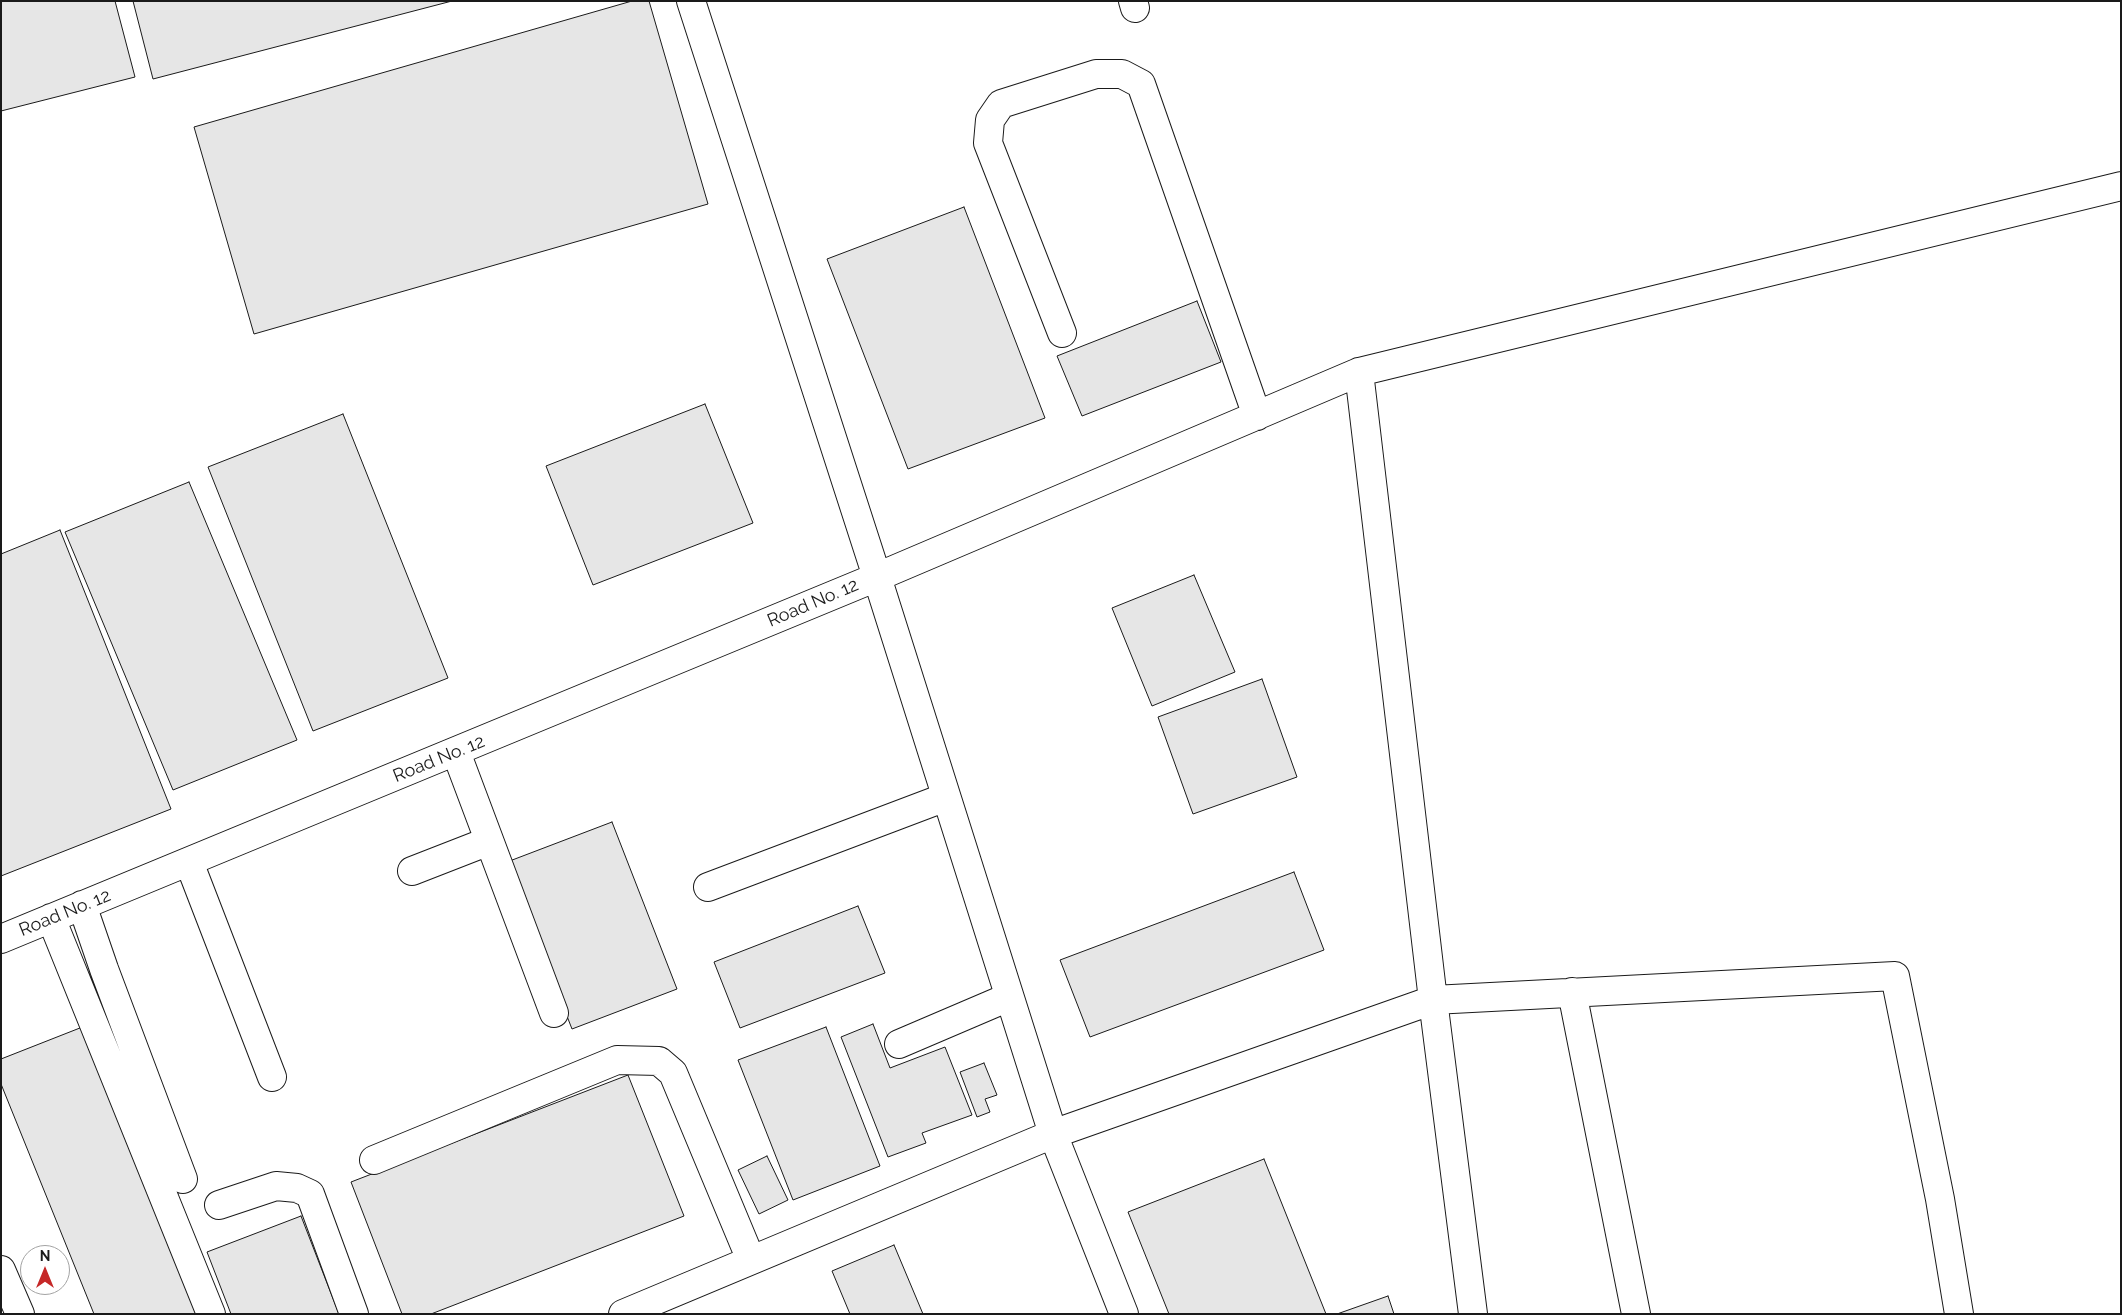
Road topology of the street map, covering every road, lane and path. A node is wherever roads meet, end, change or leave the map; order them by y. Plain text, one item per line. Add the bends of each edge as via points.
1 (691, 1) edge
2 (2121, 186) edge
3 (1062, 333) dead end
4 (1359, 372) junction
5 (1257, 416) junction
6 (877, 577) junction
7 (456, 752) junction
8 (946, 797) junction
9 (489, 841) junction
10 (189, 862) junction
11 (412, 871) dead end
12 (708, 887) dead end
13 (82, 905) junction
14 (51, 918) junction
15 (1, 939) edge
16 (1572, 992) junction
17 (1009, 997) junction
18 (1433, 1000) junction
19 (554, 1013) dead end
20 (899, 1044) dead end
21 (272, 1078) dead end
22 (1053, 1134) junction
23 (374, 1160) dead end
24 (183, 1179) dead end
25 (219, 1206) dead end
26 (751, 1260) junction
27 (1, 1270) edge
28 (655, 1308) edge
29 (20, 1314) edge
30 (211, 1314) edge
31 (354, 1314) edge
32 (623, 1314) edge
33 (1124, 1314) edge
34 (1473, 1314) edge
35 (1636, 1314) edge
36 (1959, 1314) edge

1 - 6 street
2 - 4 street, Road No. 12
3 - 5 street via 988,143 990,120 1001,104 1096,74 1122,74 1141,84
4 - 5 street, Road No. 12
4 - 18 street
5 - 6 street, Road No. 12
6 - 7 street, Road No. 12
6 - 8 street
7 - 9 street
7 - 10 street, Road No. 12
8 - 12 street
8 - 17 street
9 - 11 street
9 - 19 street
10 - 13 street, Road No. 12
10 - 21 street
13 - 14 street, Road No. 12
13 - 24 street
14 - 15 street, Road No. 12
14 - 30 street
16 - 18 street
16 - 35 street
16 - 36 street via 1895,976 1940,1199
17 - 20 street
17 - 22 street
18 - 22 street
18 - 34 street
22 - 26 street
22 - 33 street
23 - 26 street via 617,1060 659,1062 673,1073
25 - 31 street via 276,1186 297,1188 310,1194
26 - 28 street
27 - 29 street
28 - 32 street

